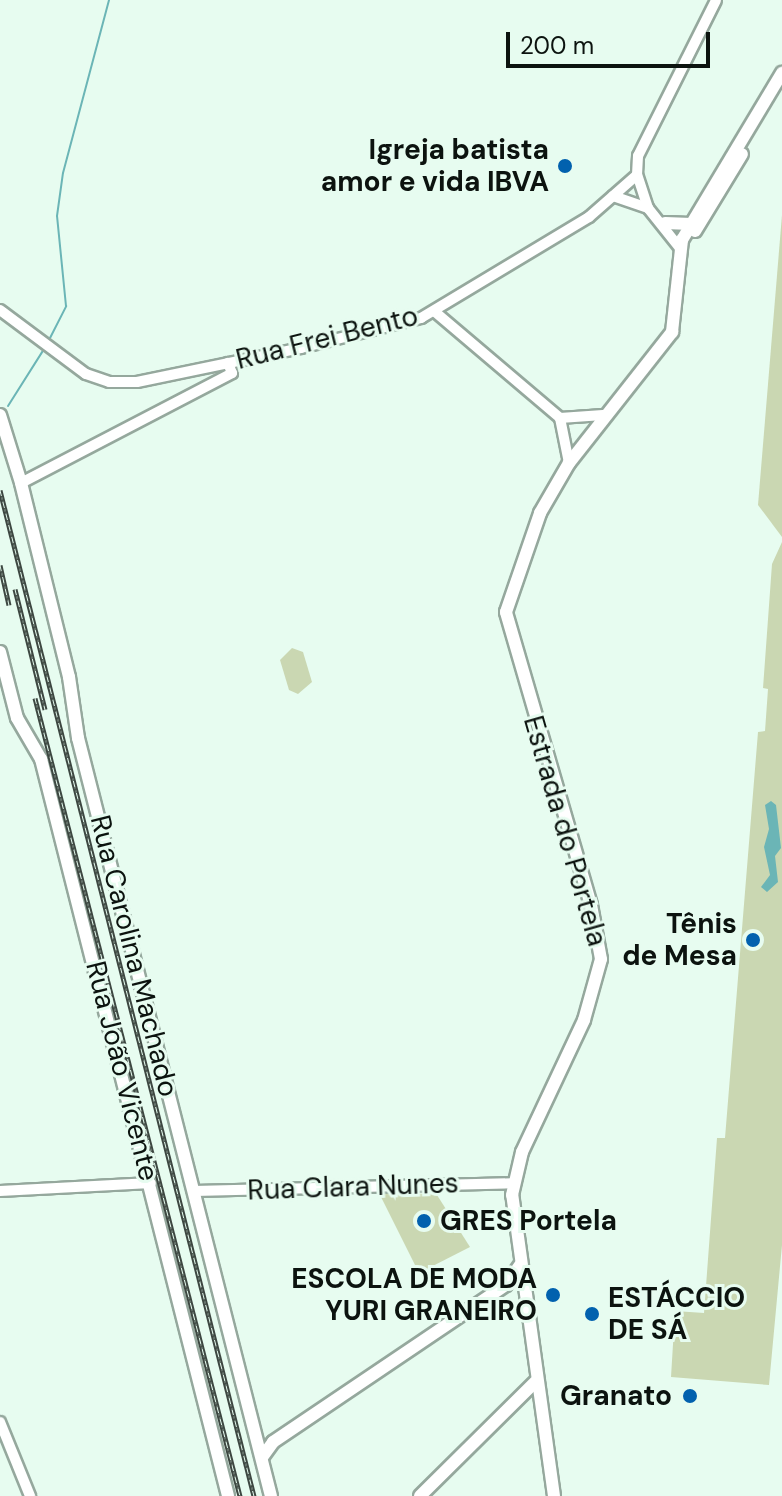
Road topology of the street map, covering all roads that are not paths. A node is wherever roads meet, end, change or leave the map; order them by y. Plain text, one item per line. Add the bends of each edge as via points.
1 (716, 0) edge
2 (782, 73) edge
3 (782, 86) edge
4 (637, 175) junction
5 (613, 196) junction
6 (648, 208) junction
7 (665, 223) junction
8 (691, 224) junction
9 (679, 247) junction
10 (0, 310) edge
11 (434, 311) junction
12 (230, 368) junction
13 (184, 372) junction
14 (191, 394) junction
15 (0, 415) edge
16 (603, 415) junction
17 (560, 418) junction
18 (569, 463) junction
19 (21, 483) junction
20 (0, 652) edge
21 (151, 1183) junction
22 (513, 1183) junction
23 (0, 1191) edge
24 (194, 1191) junction
25 (520, 1265) junction
26 (506, 1285) junction
27 (524, 1296) junction
28 (535, 1382) junction
29 (0, 1422) edge
30 (257, 1437) junction
31 (273, 1442) junction
32 (263, 1456) junction
33 (30, 1496) edge
34 (228, 1496) edge
35 (271, 1496) edge
36 (420, 1496) edge
37 (554, 1496) edge

1 - 4 street via 647,130
2 - 8 main road
3 - 9 main road via 698,228
4 - 5 street, Rua Frei Bento
4 - 6 street
5 - 6 street
5 - 11 street, Rua Frei Bento via 589,217
6 - 7 street
7 - 8 main road
7 - 9 street
8 - 9 main road
9 - 16 main road, Estrada do Portela via 672,332
10 - 13 street, Rua Frei Bento via 52,352 109,382
11 - 12 street, Rua Frei Bento via 390,328
11 - 17 street
12 - 13 street, Rua Frei Bento
12 - 14 street
13 - 14 street
14 - 19 street
15 - 19 main road, Rua Carolina Machado
16 - 17 street
16 - 18 main road, Estrada do Portela
17 - 18 street
18 - 22 main road, Estrada do Portela via 529,542 506,624 591,905 601,969
19 - 24 main road, Rua Carolina Machado via 69,677 78,738
20 - 21 main road, Rua João Vicente via 17,718 41,759
21 - 23 street
21 - 34 main road, Rua João Vicente
22 - 24 street, Rua Clara Nunes
22 - 25 main road, Estrada do Portela
24 - 30 main road, Rua Carolina Machado
25 - 26 main road
25 - 27 main road, Estrada do Portela
26 - 27 main road
26 - 31 main road
27 - 28 main road, Estrada do Portela
28 - 36 main road
28 - 37 main road, Estrada do Portela
29 - 33 street
30 - 31 main road
30 - 32 main road, Rua Carolina Machado
31 - 32 main road
32 - 35 main road, Rua Carolina Machado

